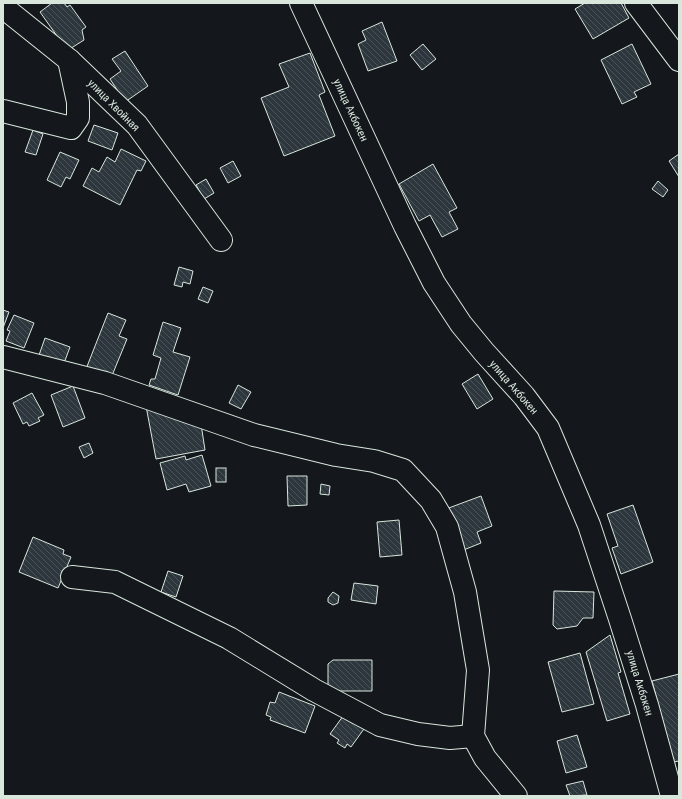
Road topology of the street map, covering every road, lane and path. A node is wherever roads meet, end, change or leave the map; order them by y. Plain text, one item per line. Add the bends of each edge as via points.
1 (301, 3) edge
2 (636, 3) edge
3 (3, 7) edge
4 (69, 60) junction
5 (679, 60) edge
6 (3, 111) edge
7 (221, 240) dead end
8 (3, 357) edge
9 (72, 578) dead end
10 (473, 736) junction
11 (516, 796) edge
12 (672, 796) edge

1 - 12 street, улица Акбокен via 405,226 434,282 461,324 524,396 548,428 589,525 647,706
2 - 5 street
3 - 4 street, улица Хвойная
4 - 6 street via 78,102 78,118 71,128
4 - 7 street, улица Хвойная via 137,125
8 - 10 street via 105,383 254,435 336,455 374,461 403,470 431,500 447,527 465,592 478,670
9 - 10 street via 115,582 229,638 314,690 380,724 418,734 450,738
10 - 11 street via 485,758

